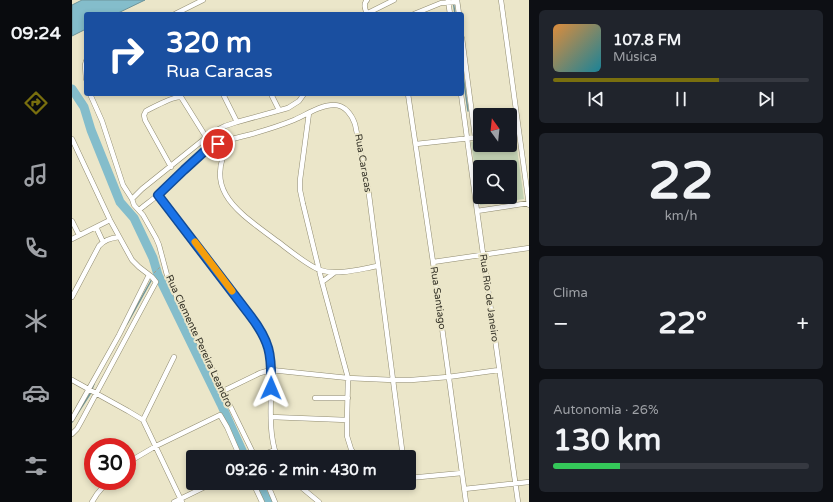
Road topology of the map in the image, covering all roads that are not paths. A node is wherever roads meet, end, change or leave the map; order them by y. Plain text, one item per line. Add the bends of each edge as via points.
1 (203, 0) edge
2 (367, 0) edge
3 (394, 0) edge
4 (501, 0) edge
5 (449, 1) edge
6 (457, 1) edge
7 (179, 12) edge
8 (366, 12) edge
9 (370, 12) edge
10 (419, 12) edge
11 (450, 12) edge
12 (459, 12) edge
13 (464, 50) edge
14 (91, 96) edge
15 (224, 96) edge
16 (272, 96) edge
17 (303, 96) edge
18 (408, 96) edge
19 (461, 96) edge
20 (473, 108) edge
21 (280, 110) junction
22 (309, 113) junction
23 (237, 122) junction
24 (519, 130) joint
25 (206, 137) junction
26 (473, 138) edge
27 (232, 139) junction
28 (467, 139) junction
29 (72, 140) edge
30 (416, 144) junction
31 (171, 167) junction
32 (526, 167) edge
33 (158, 195) junction
34 (132, 199) junction
35 (529, 204) edge
36 (139, 210) junction
37 (477, 211) junction
38 (110, 220) junction
39 (72, 221) edge
40 (96, 227) junction
41 (79, 235) junction
42 (119, 237) junction
43 (72, 239) edge
44 (103, 242) junction
45 (529, 248) edge
46 (483, 254) junction
47 (433, 262) junction
48 (378, 266) junction
49 (319, 270) junction
50 (334, 273) junction
51 (151, 276) junction
52 (322, 282) junction
53 (72, 297) edge
54 (174, 357) dead end
55 (272, 370) junction
56 (499, 370) junction
57 (448, 376) junction
58 (348, 378) junction
59 (72, 380) edge
60 (393, 380) junction
61 (93, 391) junction
62 (223, 391) junction
63 (315, 398) dead end
64 (348, 398) junction
65 (271, 417) junction
66 (72, 418) edge
67 (143, 420) junction
68 (347, 420) junction
69 (72, 434) edge
70 (156, 446) junction
71 (237, 450) edge
72 (252, 450) edge
73 (275, 450) edge
74 (352, 450) edge
75 (402, 450) edge
76 (136, 458) edge
77 (462, 473) junction
78 (416, 477) edge
79 (529, 482) edge
80 (516, 484) junction
81 (464, 489) junction
82 (100, 490) edge
83 (200, 490) edge
84 (256, 490) edge
85 (270, 490) edge
86 (304, 490) edge
87 (181, 500) edge
88 (92, 502) edge
89 (174, 502) edge
90 (262, 502) edge
91 (275, 502) edge
92 (319, 502) edge
93 (466, 502) edge
94 (518, 502) edge

1 - 7 street
2 - 8 street via 364,5
3 - 9 street
4 - 24 street
5 - 6 street
5 - 10 street
5 - 11 street
6 - 12 street
13 - 20 street
14 - 34 street, Rua Clemente Pereira Leandro via 123,185
15 - 23 street
16 - 21 street
17 - 21 street via 294,105
18 - 30 street, Rua Santiago
19 - 28 street, Rua Rio de Janeiro
21 - 23 street
22 - 27 street, Rua Caracas via 278,126
22 - 48 street, Rua Caracas via 334,105 349,112 354,119 368,187
22 - 49 street via 300,190
23 - 25 street via 219,128
24 - 32 street
25 - 31 street
25 - 31 street via 181,98 176,97 146,112 145,120
26 - 28 street
27 - 33 street, Rua Caracas via 207,149
27 - 49 street via 225,149 220,165 224,193 236,209
28 - 30 street
28 - 37 street, Rua Rio de Janeiro
29 - 38 street
30 - 47 street, Rua Santiago
31 - 34 street
32 - 35 street
33 - 36 street, Rua Caracas
33 - 55 street via 259,327 269,350
34 - 36 street, Rua Clemente Pereira Leandro
35 - 37 street
36 - 62 street, Rua Clemente Pereira Leandro via 156,238 167,275
37 - 46 street, Rua Rio de Janeiro
38 - 40 street
38 - 42 street
39 - 41 street
40 - 41 street
40 - 44 street
41 - 43 street
42 - 44 street
42 - 51 street via 132,260
44 - 53 street
45 - 46 street
46 - 47 street
46 - 56 street, Rua Rio de Janeiro
47 - 57 street, Rua Santiago
48 - 50 street
48 - 60 street, Rua Caracas
49 - 50 street
49 - 52 street
50 - 52 street
51 - 61 street via 119,335
51 - 61 street via 156,283
52 - 58 street
54 - 67 street
55 - 58 street
55 - 62 street
55 - 65 street
56 - 57 street
56 - 80 street, Rua Rio de Janeiro
57 - 60 street
57 - 77 street, Rua Santiago
58 - 60 street
58 - 64 street
59 - 61 street
60 - 75 street, Rua Caracas
61 - 66 street
61 - 67 street
61 - 69 street via 82,420
62 - 72 street, Rua Clemente Pereira Leandro
63 - 64 street
64 - 68 street
65 - 68 street
65 - 73 street
67 - 70 street
68 - 74 street via 347,436
70 - 71 street via 220,415
70 - 76 street
70 - 87 street
77 - 78 street
77 - 81 street, Rua Santiago
79 - 80 street
80 - 81 street
80 - 94 street, Rua Rio de Janeiro
81 - 93 street, Rua Santiago
82 - 88 street
83 - 87 street
84 - 90 street
85 - 91 street
86 - 92 street
87 - 89 street

